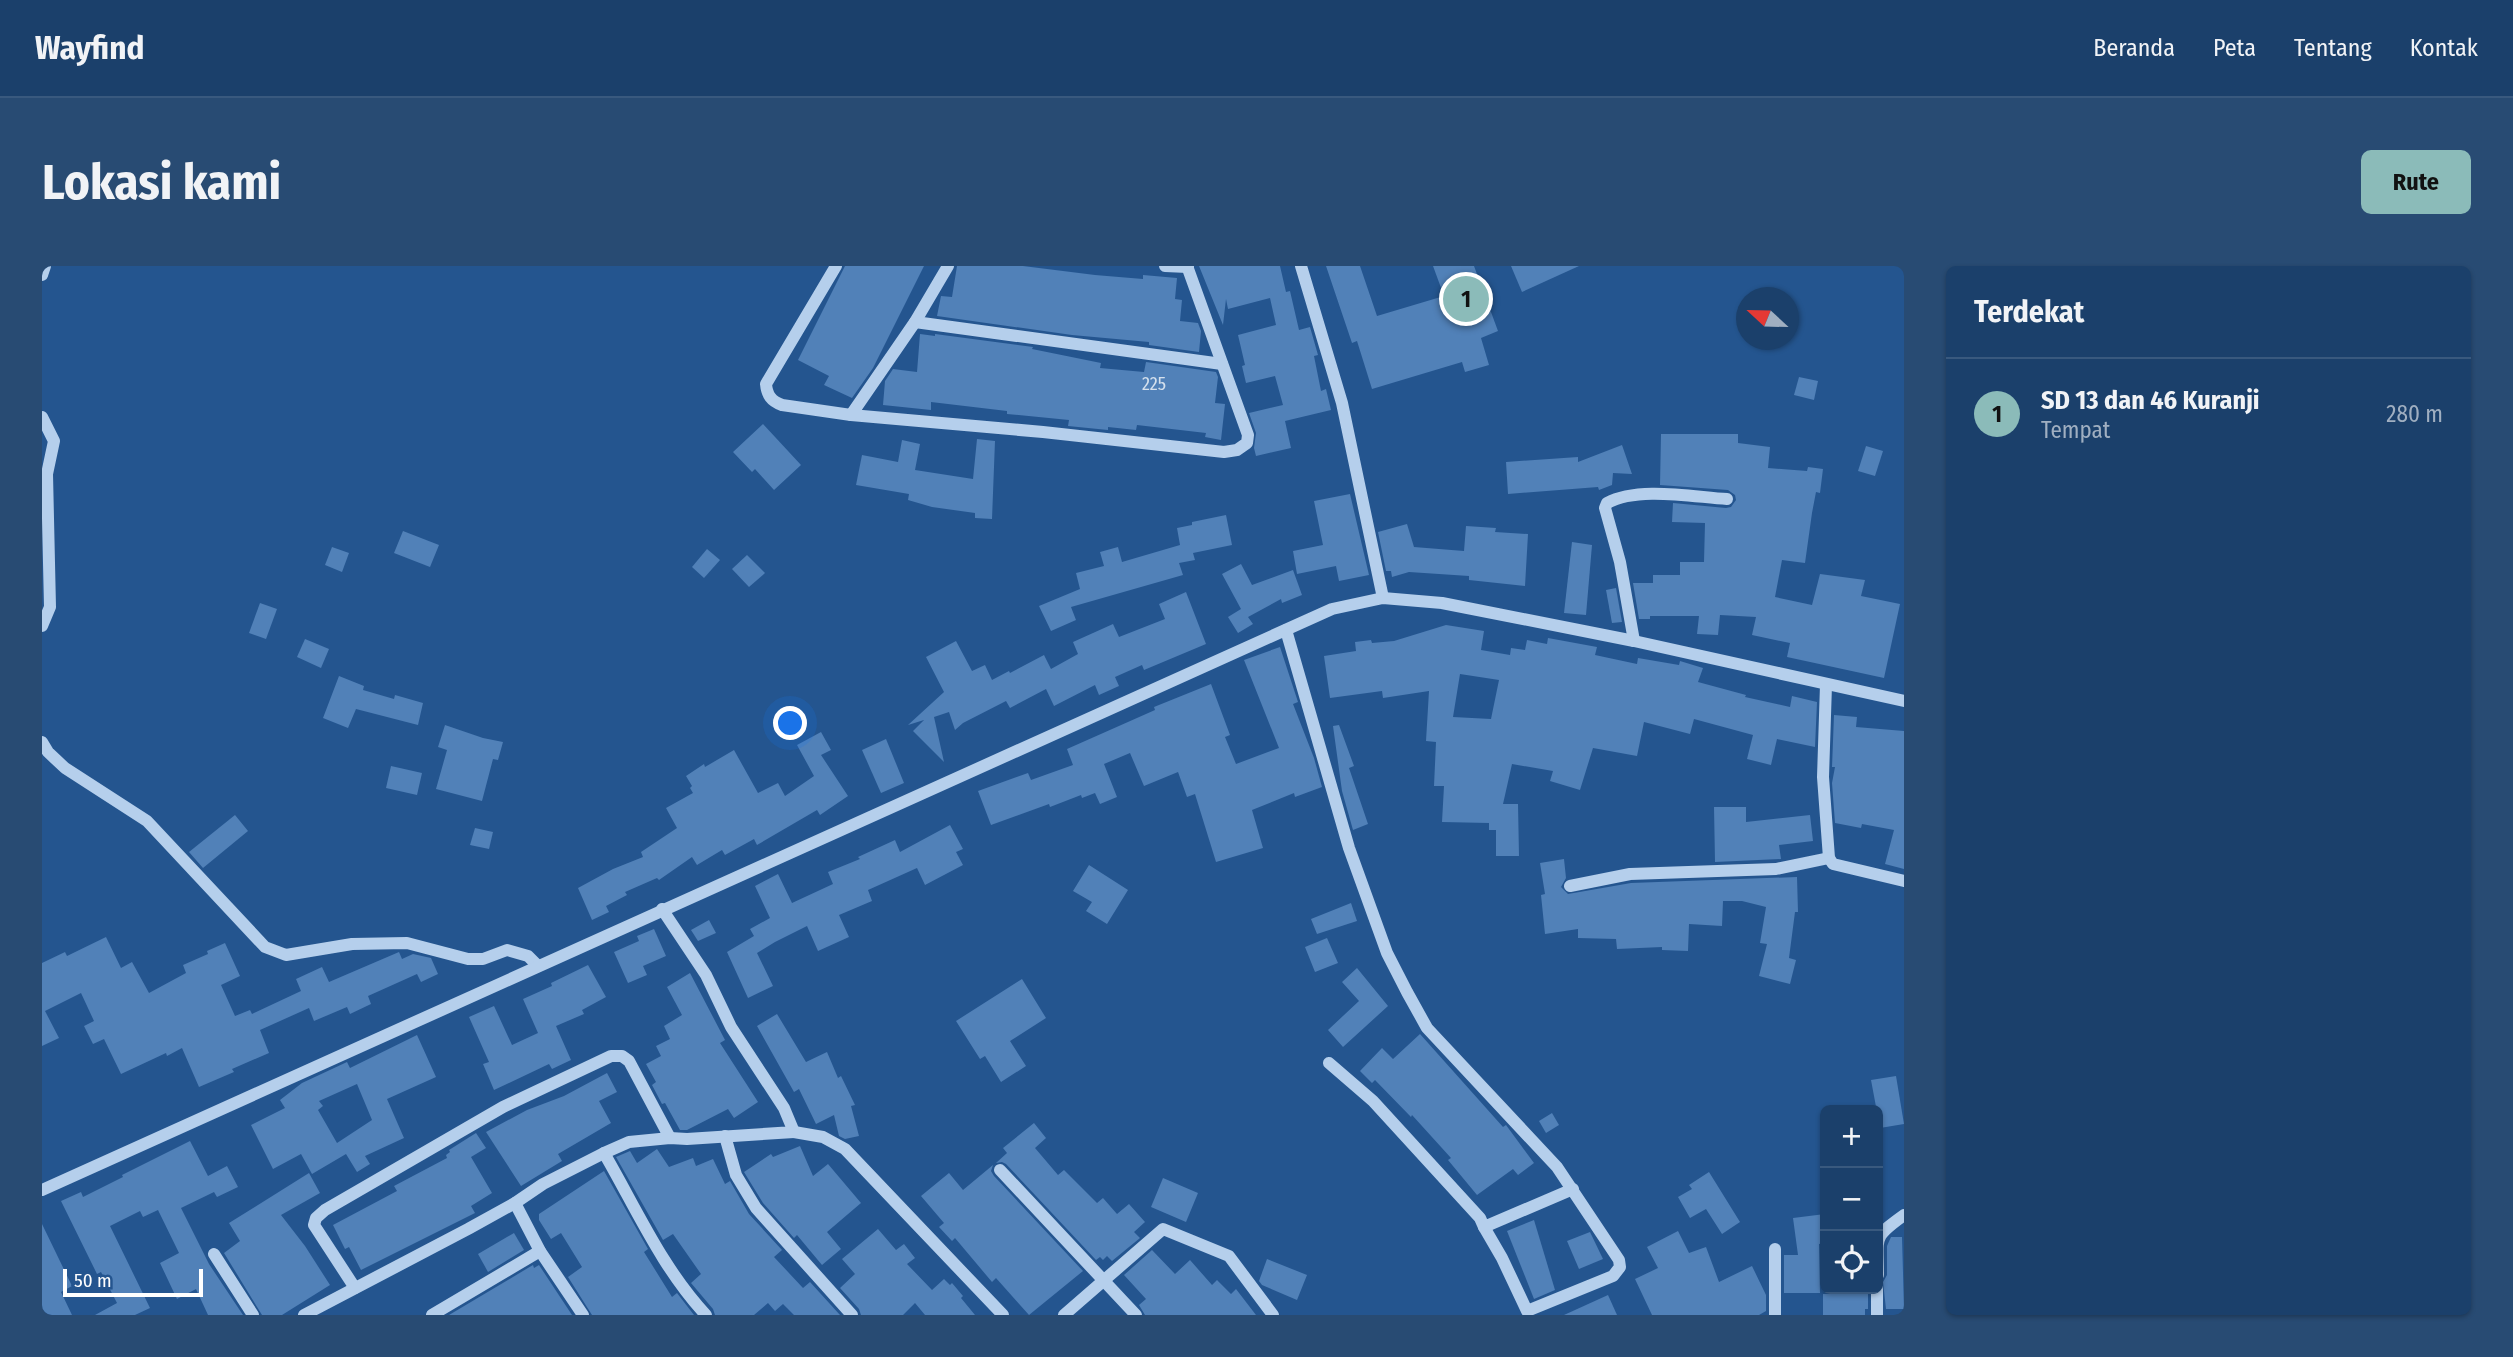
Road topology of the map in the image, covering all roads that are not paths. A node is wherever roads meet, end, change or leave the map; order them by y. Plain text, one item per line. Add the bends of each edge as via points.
1 (45, 266) edge
2 (836, 266) edge
3 (948, 266) edge
4 (1165, 266) edge
5 (1301, 266) edge
6 (1188, 267) edge
7 (42, 275) edge
8 (915, 322) junction
9 (1222, 364) junction
10 (851, 415) junction
11 (42, 417) edge
12 (1727, 499) dead end
13 (1383, 598) junction
14 (42, 626) edge
15 (1286, 630) junction
16 (1634, 641) junction
17 (1826, 685) junction
18 (1904, 701) edge
19 (42, 742) edge
20 (1829, 858) junction
21 (1904, 881) edge
22 (1570, 886) dead end
23 (662, 909) junction
24 (538, 965) junction
25 (1329, 1063) dead end
26 (794, 1132) junction
27 (725, 1136) junction
28 (670, 1138) junction
29 (604, 1153) junction
30 (1000, 1170) dead end
31 (1573, 1189) junction
32 (42, 1190) edge
33 (515, 1203) junction
34 (1904, 1215) edge
35 (1484, 1227) junction
36 (1881, 1231) edge
37 (1775, 1249) dead end
38 (540, 1251) junction
39 (214, 1254) dead end
40 (1104, 1282) junction
41 (355, 1287) junction
42 (1878, 1294) edge
43 (253, 1315) edge
44 (304, 1315) edge
45 (432, 1315) edge
46 (583, 1315) edge
47 (706, 1315) edge
48 (852, 1315) edge
49 (1003, 1315) edge
50 (1064, 1315) edge
51 (1136, 1315) edge
52 (1273, 1315) edge
53 (1774, 1315) edge
54 (1877, 1315) edge

1 - 7 street
2 - 10 street via 766,384 766,393 782,405
3 - 8 street
4 - 6 street
5 - 13 street via 1342,403
6 - 9 street
8 - 9 street
8 - 10 street
9 - 10 street via 1248,435 1243,448 1224,452
11 - 14 street via 54,446 47,474 50,602
12 - 16 street via 1653,494 1607,503
13 - 15 street via 1332,609
13 - 16 street via 1442,603
15 - 23 street
15 - 31 street via 1349,848 1387,953 1407,992 1427,1028
16 - 17 street
17 - 18 street
17 - 20 street via 1823,777
19 - 24 street via 65,768 146,821 265,947 286,955 352,944 407,943 468,959 484,960 507,950 528,956
20 - 21 street via 1833,864
20 - 22 street via 1776,869 1630,874
23 - 24 street
23 - 26 street via 706,975 731,1027 784,1108
24 - 32 street
25 - 35 street via 1373,1101
26 - 27 street
26 - 49 street via 823,1137 845,1149
27 - 28 street
27 - 48 street via 736,1175 756,1208
28 - 29 street via 629,1143
28 - 41 street via 629,1061 622,1056 611,1056 503,1107 316,1218 314,1225
29 - 33 street
29 - 47 street via 648,1236
30 - 40 street
31 - 35 street
31 - 35 street via 1619,1260 1613,1276 1527,1311
33 - 38 street
33 - 41 street
34 - 36 street
37 - 53 street
38 - 45 street
38 - 46 street
39 - 43 street
40 - 50 street
40 - 51 street
40 - 52 street via 1160,1230 1167,1230 1229,1256
41 - 44 street
42 - 54 street

